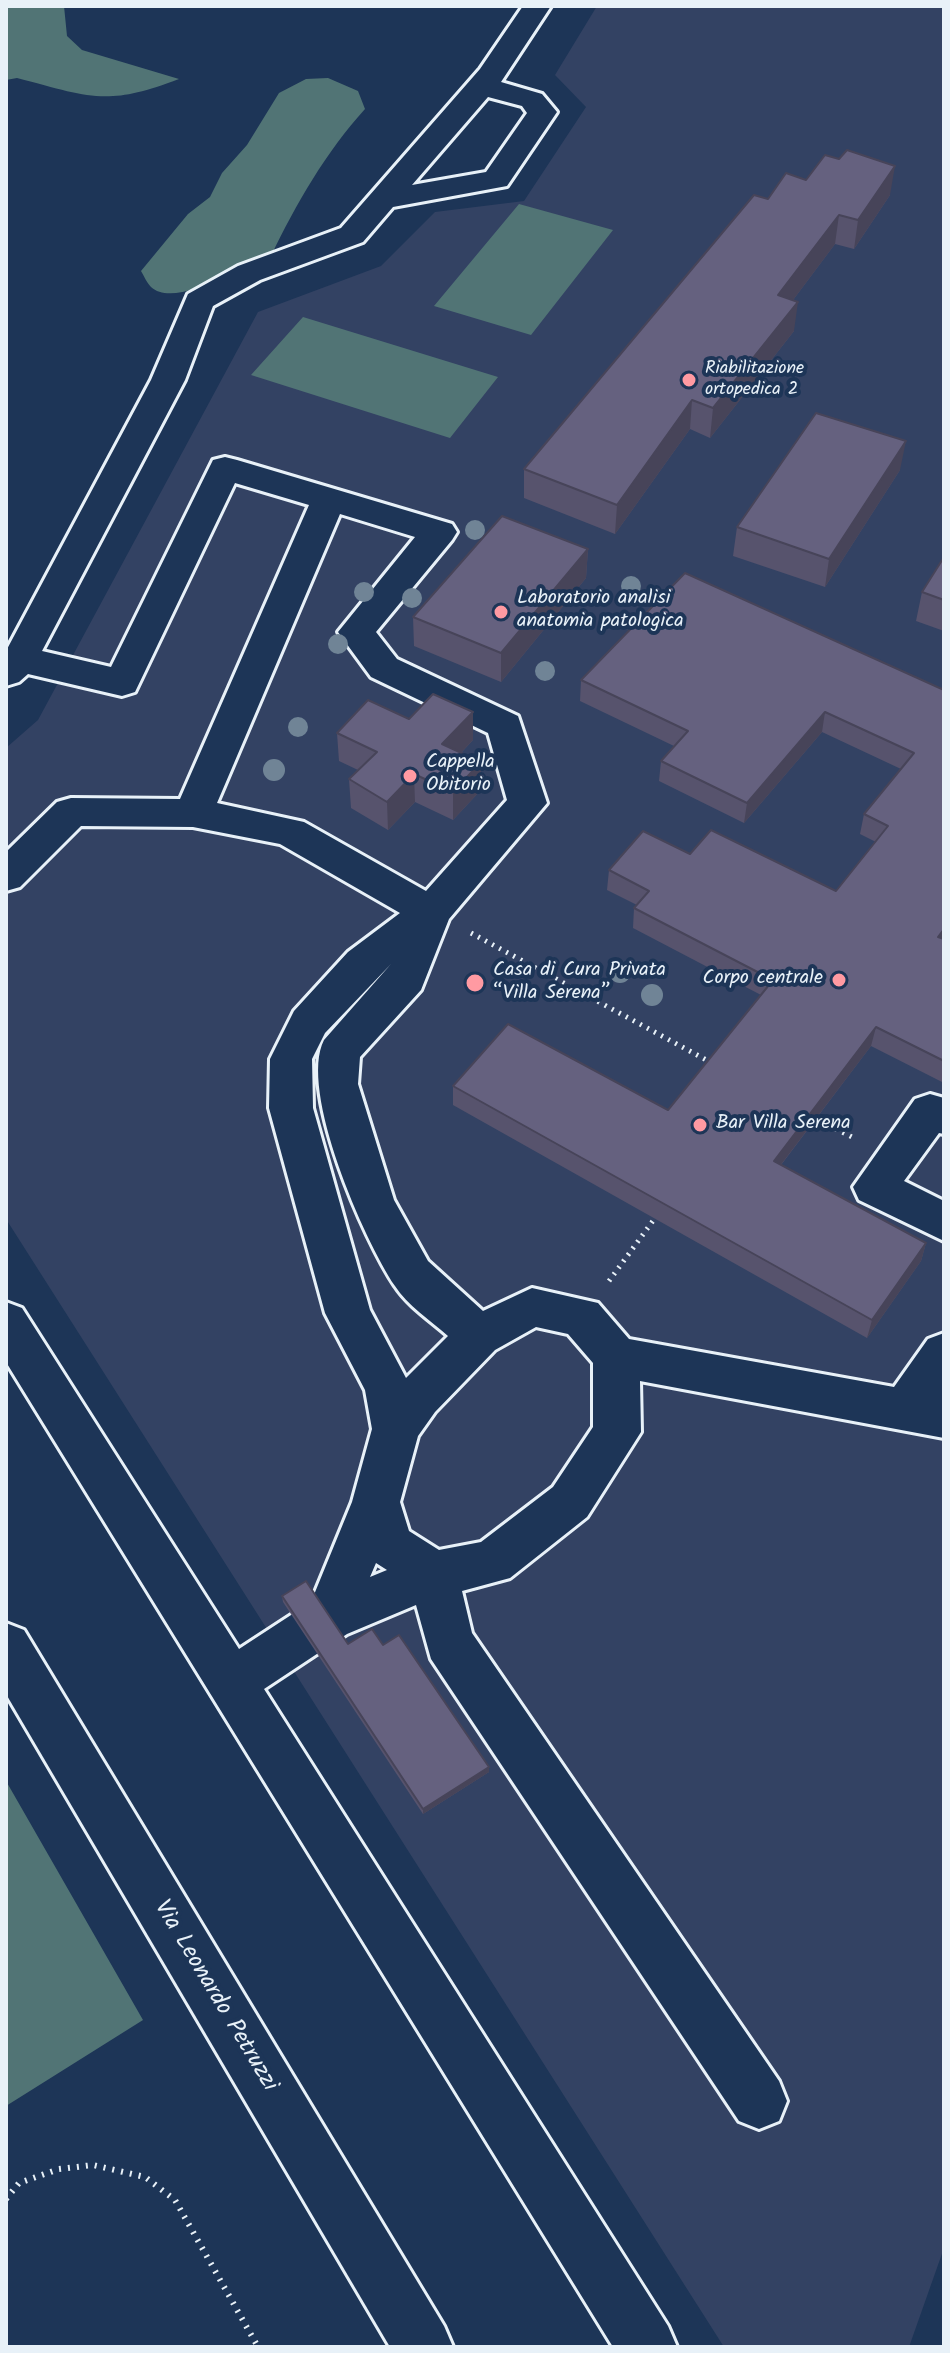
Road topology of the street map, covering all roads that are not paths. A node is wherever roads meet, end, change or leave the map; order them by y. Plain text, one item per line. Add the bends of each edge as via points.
1 (537, 6) edge
2 (482, 86) junction
3 (382, 200) junction
4 (329, 498) junction
5 (13, 666) edge
6 (193, 813) junction
7 (6, 876) edge
8 (431, 912) junction
9 (944, 1117) edge
10 (944, 1222) edge
11 (6, 1322) edge
12 (479, 1336) junction
13 (944, 1353) edge
14 (616, 1357) junction
15 (925, 1413) edge
16 (396, 1429) junction
17 (376, 1502) junction
18 (434, 1574) junction
19 (329, 1618) junction
20 (6, 1647) edge
21 (232, 1682) junction
22 (759, 2101) dead end
23 (423, 2347) edge
24 (647, 2347) edge

1 - 2 main road
2 - 3 main road
2 - 3 main road via 532,100 542,112 496,179
3 - 5 main road via 352,235 249,273 199,301 168,380
4 - 5 main road via 225,468 122,683
4 - 6 main road
4 - 8 main road via 439,532 356,632 384,668 505,725 527,803
6 - 7 main road via 71,812
6 - 8 main road via 290,832
8 - 12 main road via 406,979 339,1052 337,1084 373,1202 412,1275
8 - 16 main road via 363,963 309,1023 291,1059 291,1108 348,1313 388,1388
9 - 10 main road via 930,1111 875,1187
11 - 21 main road
12 - 14 main road via 532,1307 582,1317
12 - 16 main road via 418,1397
13 - 15 main road
14 - 15 main road
14 - 18 main road via 617,1432 570,1502 493,1562
16 - 17 main road
17 - 18 main road via 389,1545
17 - 19 main road
18 - 19 main road
18 - 22 main road via 449,1642
19 - 21 main road
20 - 23 main road, Via Leonardo Petruzzi
21 - 24 main road

